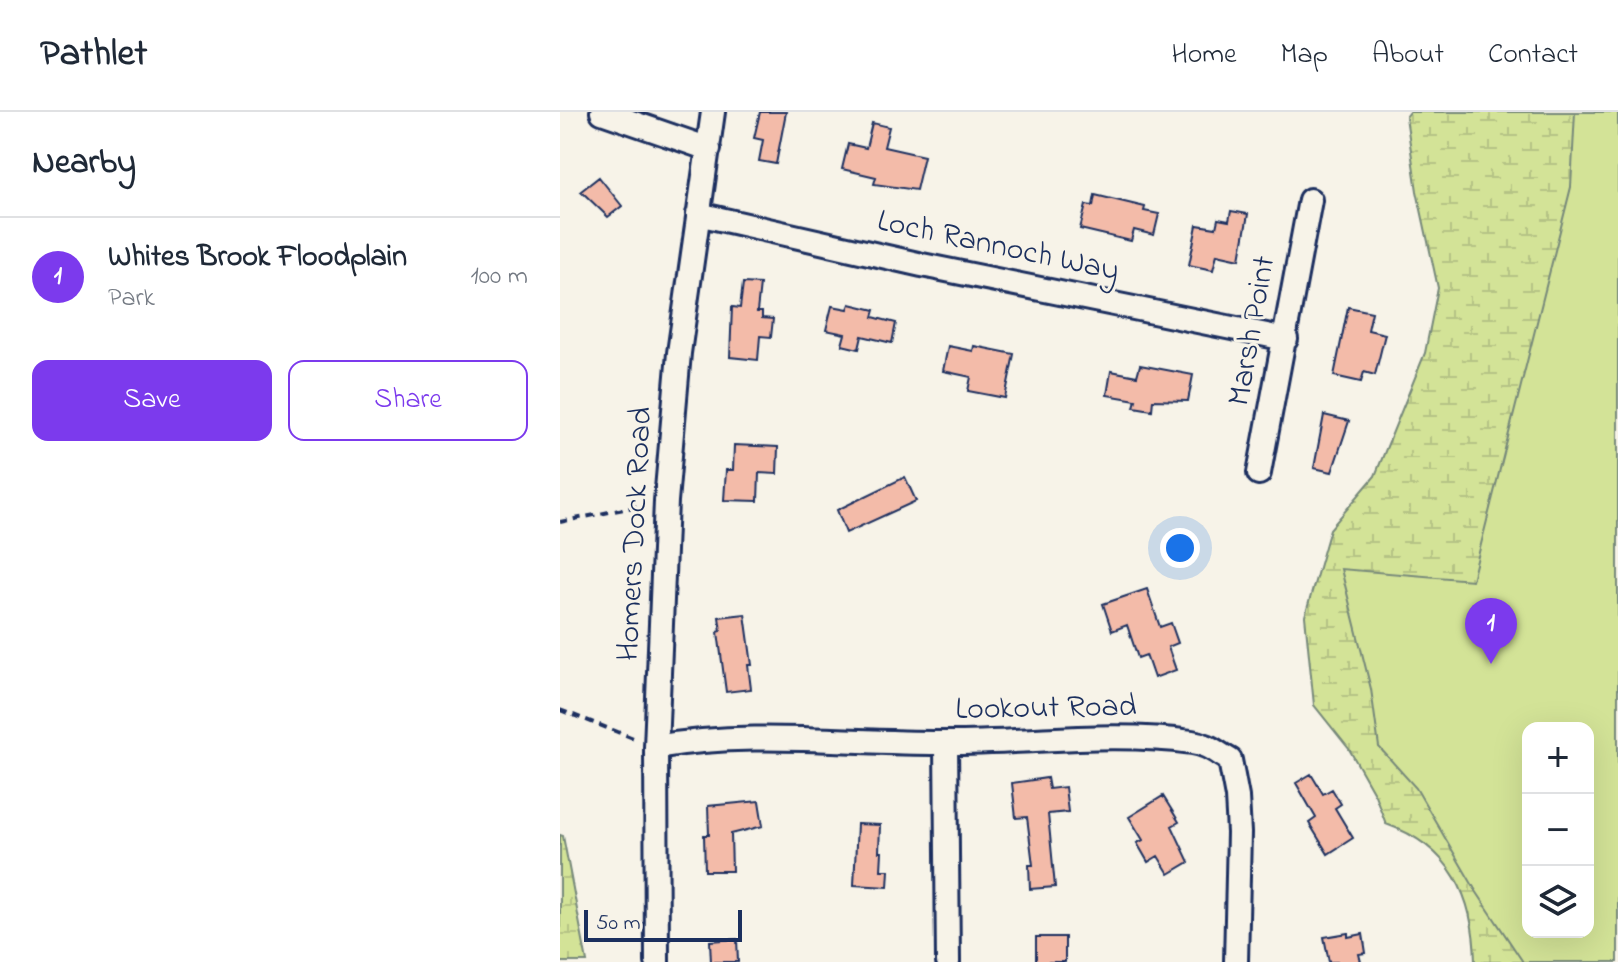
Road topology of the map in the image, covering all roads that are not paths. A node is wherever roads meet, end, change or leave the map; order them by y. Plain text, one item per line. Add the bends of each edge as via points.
1 (602, 112) edge
2 (713, 112) edge
3 (709, 149) junction
4 (1310, 200) dead end
5 (698, 214) junction
6 (1286, 339) junction
7 (1259, 473) dead end
8 (946, 743) junction
9 (656, 747) junction
10 (657, 962) edge
11 (948, 962) edge
12 (1236, 962) edge

1 - 3 street
2 - 3 street, Homers Dock Road
3 - 5 street, Homers Dock Road
4 - 6 street, Marsh Point
5 - 6 street, Loch Rannoch Way
5 - 9 street, Homers Dock Road via 666,501
6 - 7 street, Marsh Point
8 - 9 street, Lookout Road via 769,738
8 - 11 street
8 - 12 street, Lookout Road via 1173,740 1211,747 1230,760 1239,833
9 - 10 street, Homers Dock Road

